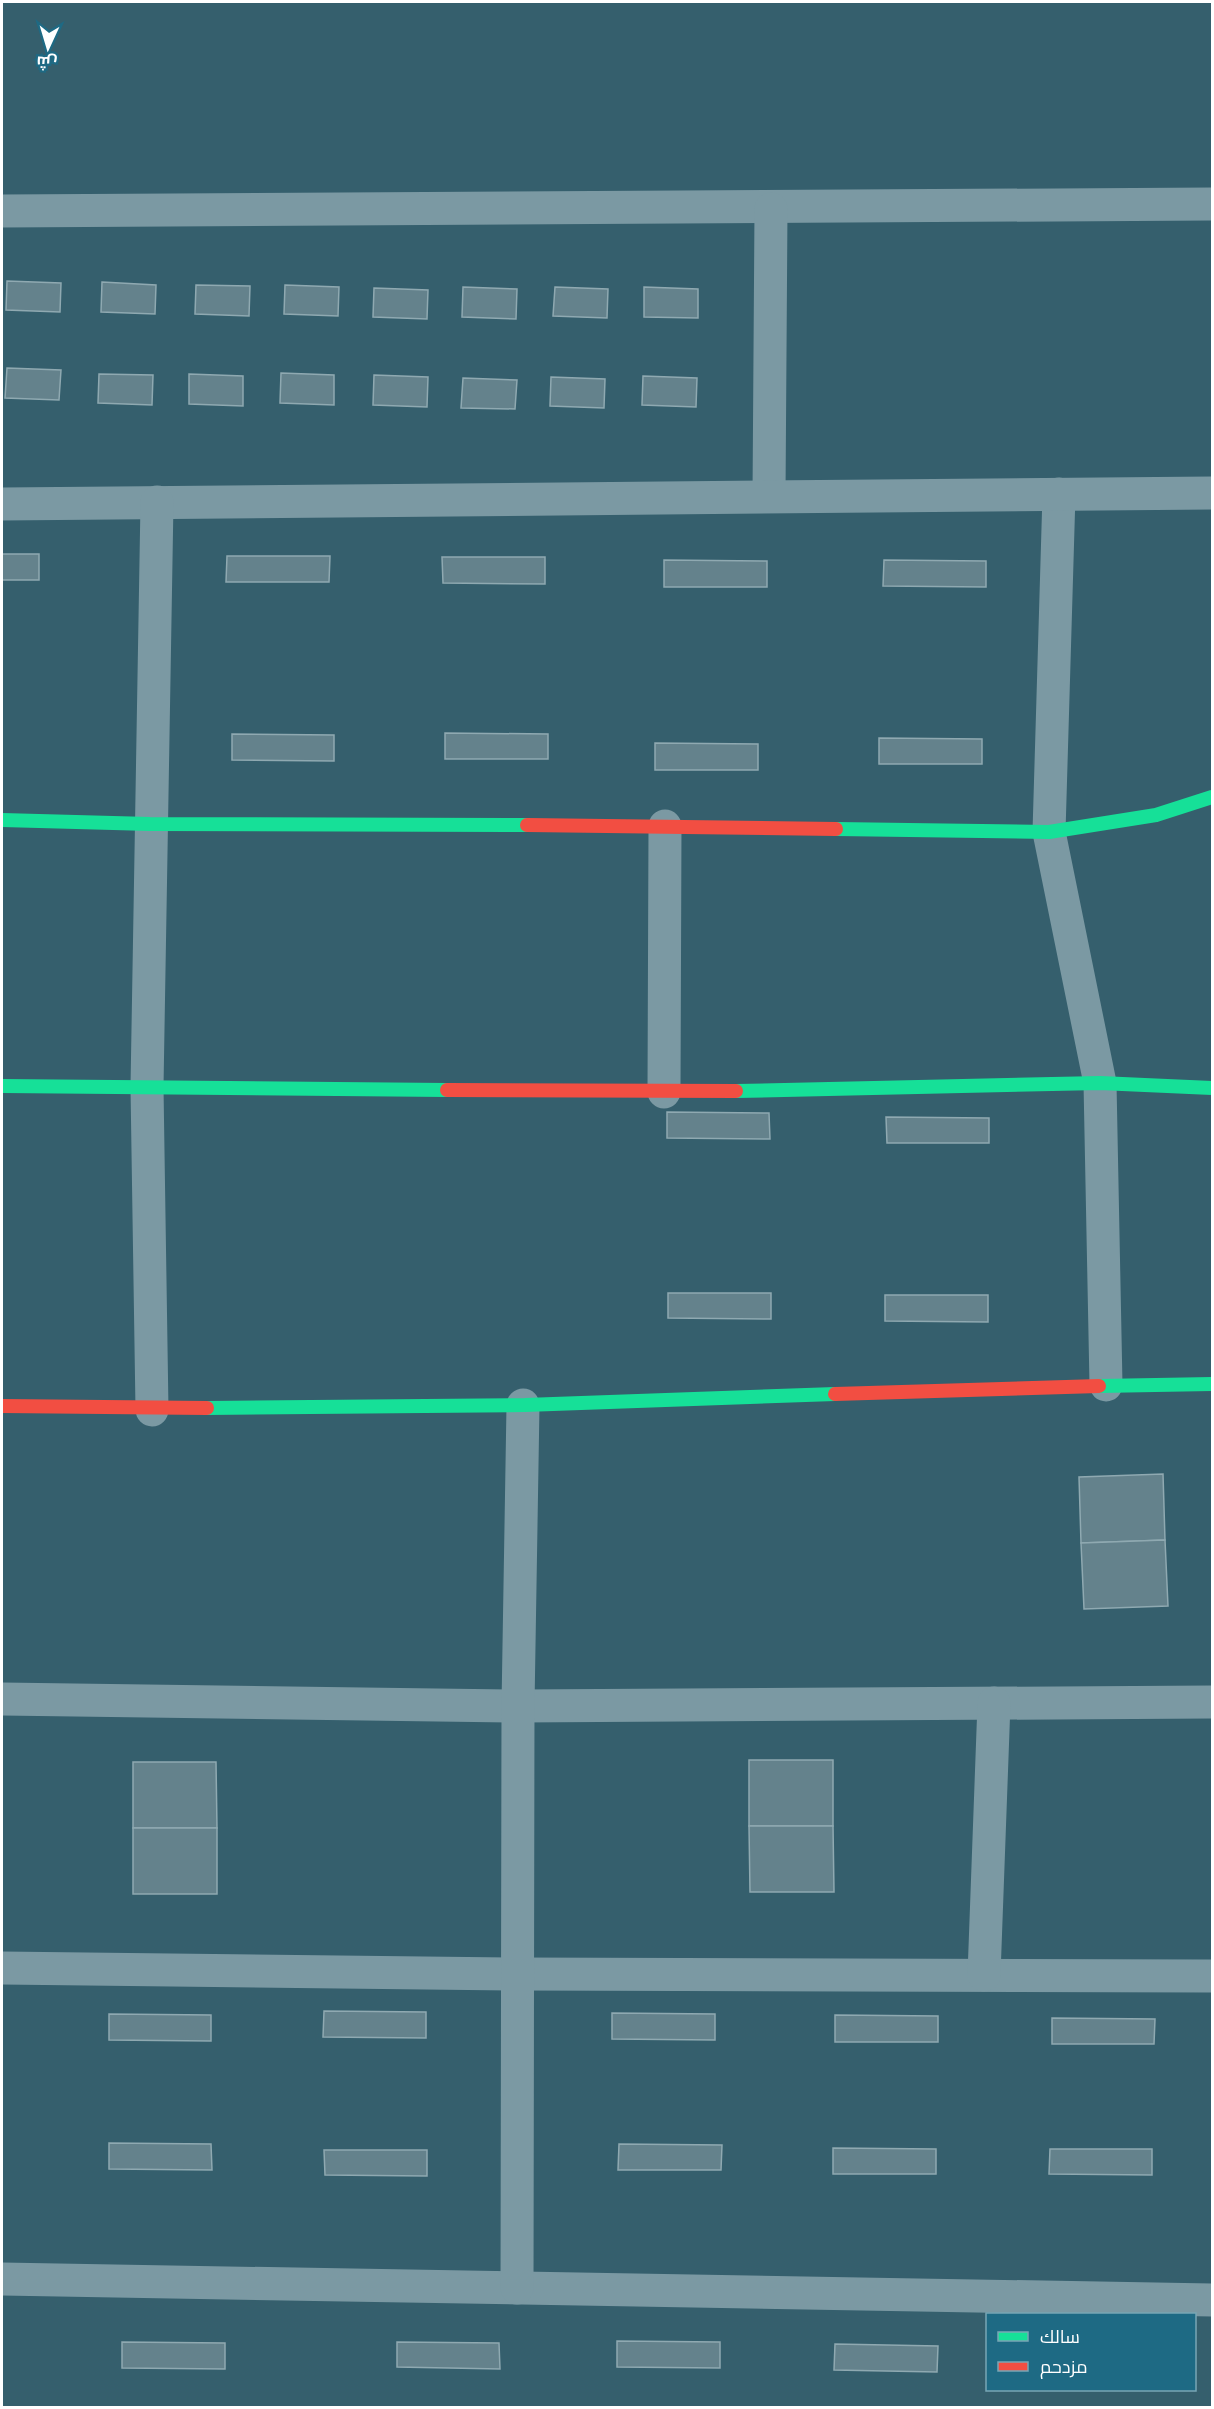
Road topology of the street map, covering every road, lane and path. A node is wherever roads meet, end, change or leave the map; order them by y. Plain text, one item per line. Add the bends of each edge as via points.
1 (1212, 204) edge
2 (771, 209) junction
3 (2, 212) edge
4 (1212, 493) edge
5 (1059, 494) junction
6 (769, 496) junction
7 (157, 502) junction
8 (2, 504) edge
9 (1212, 797) edge
10 (2, 820) edge
11 (150, 824) junction
12 (665, 826) junction
13 (1049, 832) junction
14 (1100, 1083) junction
15 (2, 1086) edge
16 (147, 1087) junction
17 (1212, 1088) edge
18 (664, 1092) junction
19 (1212, 1384) edge
20 (1106, 1385) junction
21 (524, 1405) junction
22 (2, 1406) edge
23 (152, 1410) junction
24 (2, 1699) edge
25 (1212, 1702) edge
26 (994, 1703) junction
27 (518, 1706) junction
28 (2, 1968) edge
29 (517, 1974) junction
30 (984, 1975) junction
31 (1212, 1976) edge
32 (2, 2279) edge
33 (517, 2288) junction
34 (1212, 2300) edge

1 - 2 street
2 - 3 street
2 - 6 street
4 - 5 street
5 - 6 street
5 - 13 street
6 - 7 street
7 - 8 street
7 - 11 street
9 - 13 street via 1156,815
10 - 11 street
11 - 12 street
11 - 16 street
12 - 13 street
12 - 18 street
13 - 14 street
14 - 17 street
14 - 18 street
14 - 20 street
15 - 16 street
16 - 18 street
16 - 23 street
19 - 20 street
20 - 21 street
21 - 23 street
21 - 27 street
22 - 23 street
24 - 27 street
25 - 26 street
26 - 27 street
26 - 30 street
27 - 29 street
28 - 29 street
29 - 30 street
29 - 33 street
30 - 31 street
32 - 33 street
33 - 34 street

